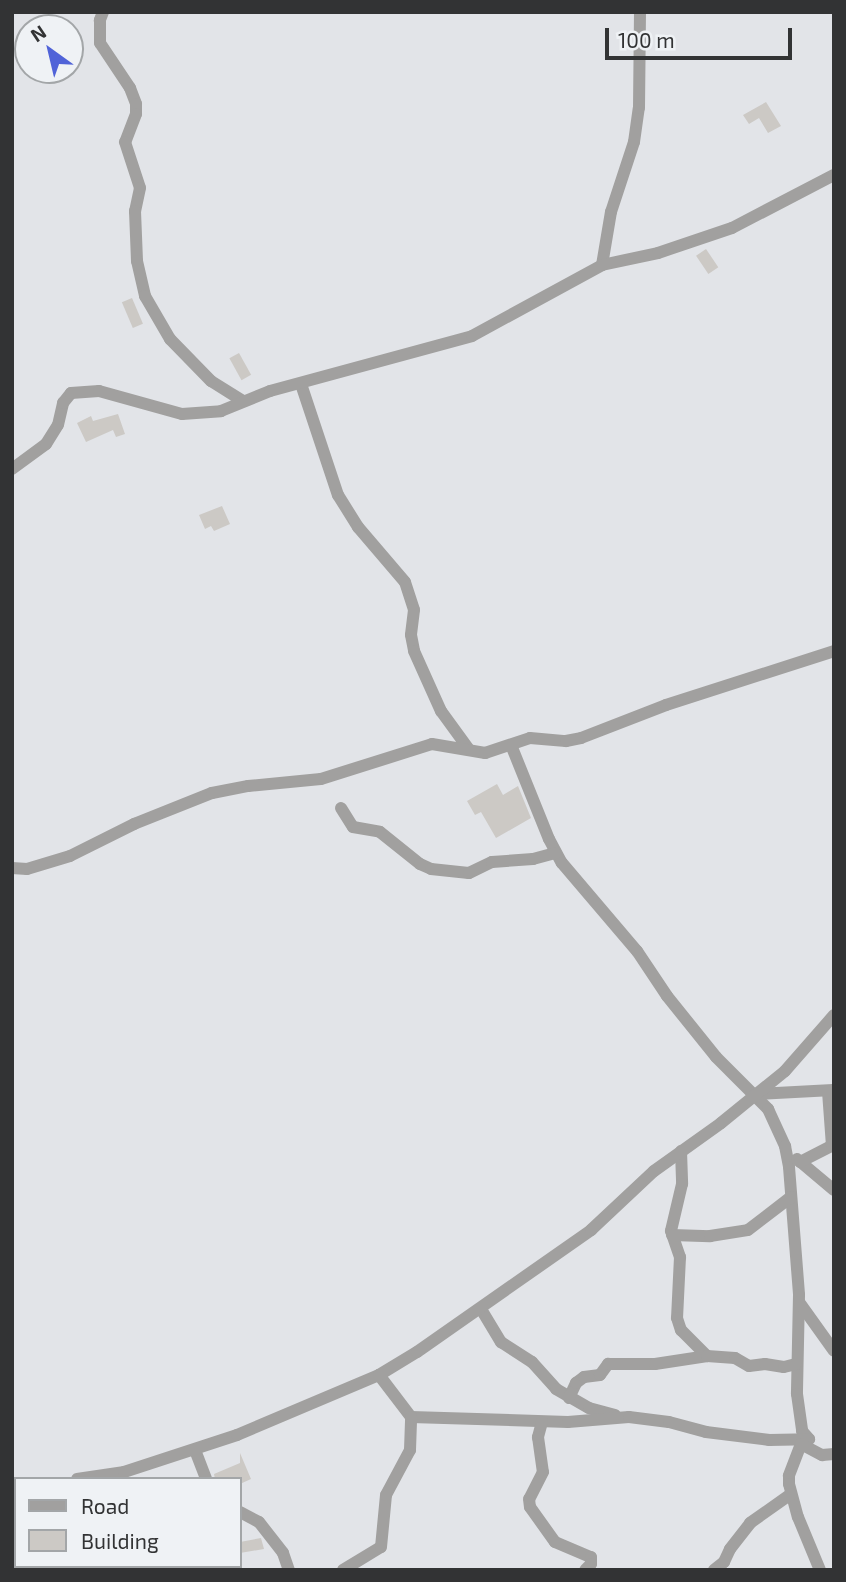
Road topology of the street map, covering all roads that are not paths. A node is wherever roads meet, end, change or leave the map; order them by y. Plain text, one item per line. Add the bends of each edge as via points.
1 (103, 12) edge
2 (640, 12) edge
3 (834, 175) edge
4 (602, 265) junction
5 (301, 384) junction
6 (242, 400) junction
7 (12, 469) edge
8 (834, 652) edge
9 (511, 746) junction
10 (468, 748) junction
11 (341, 808) dead end
12 (555, 853) junction
13 (12, 868) edge
14 (834, 1015) edge
15 (831, 1091) edge
16 (755, 1094) junction
17 (785, 1146) junction
18 (681, 1151) junction
19 (800, 1162) junction
20 (834, 1190) edge
21 (791, 1197) junction
22 (672, 1235) junction
23 (799, 1302) junction
24 (481, 1309) junction
25 (834, 1351) edge
26 (707, 1356) junction
27 (796, 1364) junction
28 (379, 1375) junction
29 (569, 1398) junction
30 (411, 1417) junction
31 (629, 1417) junction
32 (542, 1422) junction
33 (805, 1442) junction
34 (195, 1450) junction
35 (834, 1454) edge
36 (90, 1477) edge
37 (205, 1477) edge
38 (791, 1494) junction
39 (242, 1513) edge
40 (289, 1570) edge
41 (343, 1570) edge
42 (585, 1570) edge
43 (714, 1570) edge
44 (820, 1570) edge

1 - 6 street via 100,43 136,104 125,142 139,188 137,261 145,296 170,339 211,381
2 - 4 street via 634,142 611,212
3 - 4 street via 732,228 658,253
4 - 5 street via 472,336
5 - 6 street
5 - 10 street via 338,495 358,527 405,582 414,610 414,651 441,711
6 - 7 street via 221,411 195,415 100,391 71,393 46,444
8 - 9 street via 666,705 581,738 530,738
9 - 10 street via 485,753
9 - 12 street
10 - 13 street via 432,744 321,779 212,793 70,856 27,869
11 - 12 street via 353,827 380,832 431,869 469,873 492,862
12 - 16 street via 637,951 716,1058
14 - 16 street via 785,1071
15 - 16 street
15 - 19 street via 832,1146
16 - 17 street via 768,1109
16 - 18 street
17 - 19 street
17 - 21 street
18 - 22 street via 682,1184
18 - 24 street via 591,1230
19 - 20 street
21 - 22 street via 748,1230
21 - 23 street
22 - 26 street via 679,1250 679,1325
23 - 25 street
23 - 27 street
24 - 28 street
24 - 29 street via 500,1342 532,1362 551,1386
26 - 27 street via 735,1358 749,1366
26 - 29 street via 655,1364 606,1364 600,1375 576,1382
27 - 33 street
28 - 30 street
28 - 34 street
29 - 31 street
30 - 32 street
30 - 41 street via 410,1450 386,1494 381,1547
31 - 32 street
31 - 33 street via 706,1432
32 - 42 street via 538,1437 543,1472 529,1499 530,1507 555,1542 591,1557
33 - 35 street via 822,1455
33 - 38 street via 789,1476
34 - 36 street via 124,1472
34 - 37 street
38 - 43 street via 750,1523 724,1563
38 - 44 street
39 - 40 street via 259,1522 283,1553

